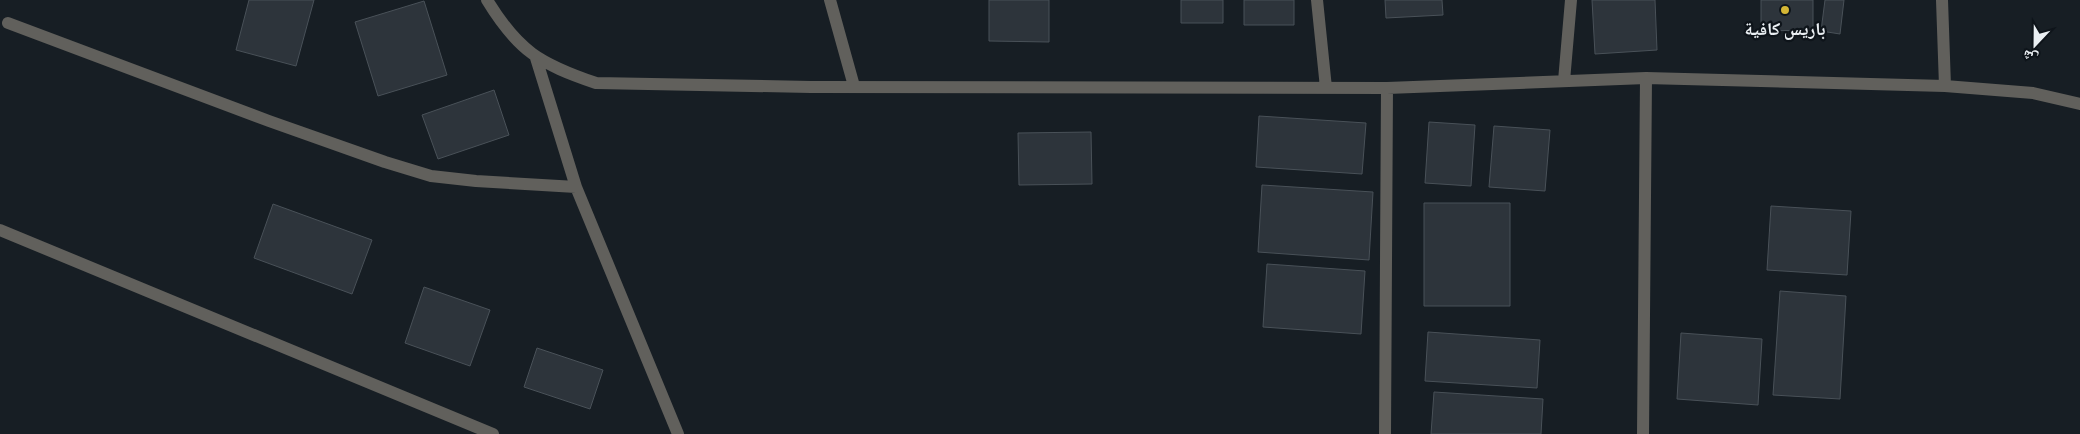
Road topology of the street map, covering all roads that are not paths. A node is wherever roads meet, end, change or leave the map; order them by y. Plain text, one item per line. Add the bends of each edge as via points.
1 (487, 0) edge
2 (830, 0) edge
3 (1317, 0) edge
4 (1571, 0) edge
5 (1942, 0) edge
6 (8, 22) dead end
7 (536, 58) junction
8 (1646, 78) junction
9 (1564, 81) junction
10 (854, 86) junction
11 (1945, 86) junction
12 (1326, 88) junction
13 (1387, 88) junction
14 (2080, 104) edge
15 (576, 187) junction
16 (0, 230) edge
17 (494, 434) edge
18 (678, 434) edge
19 (1385, 434) edge
20 (1643, 434) edge

1 - 7 street via 507,32
2 - 10 street
3 - 12 street
4 - 9 street
5 - 11 street
6 - 15 street via 269,121 431,176
7 - 10 street via 596,82
7 - 15 street
8 - 9 street
8 - 11 street
8 - 20 street
9 - 13 street
10 - 12 street
11 - 14 street via 2033,93
12 - 13 street
13 - 19 street
15 - 18 street
16 - 17 street

